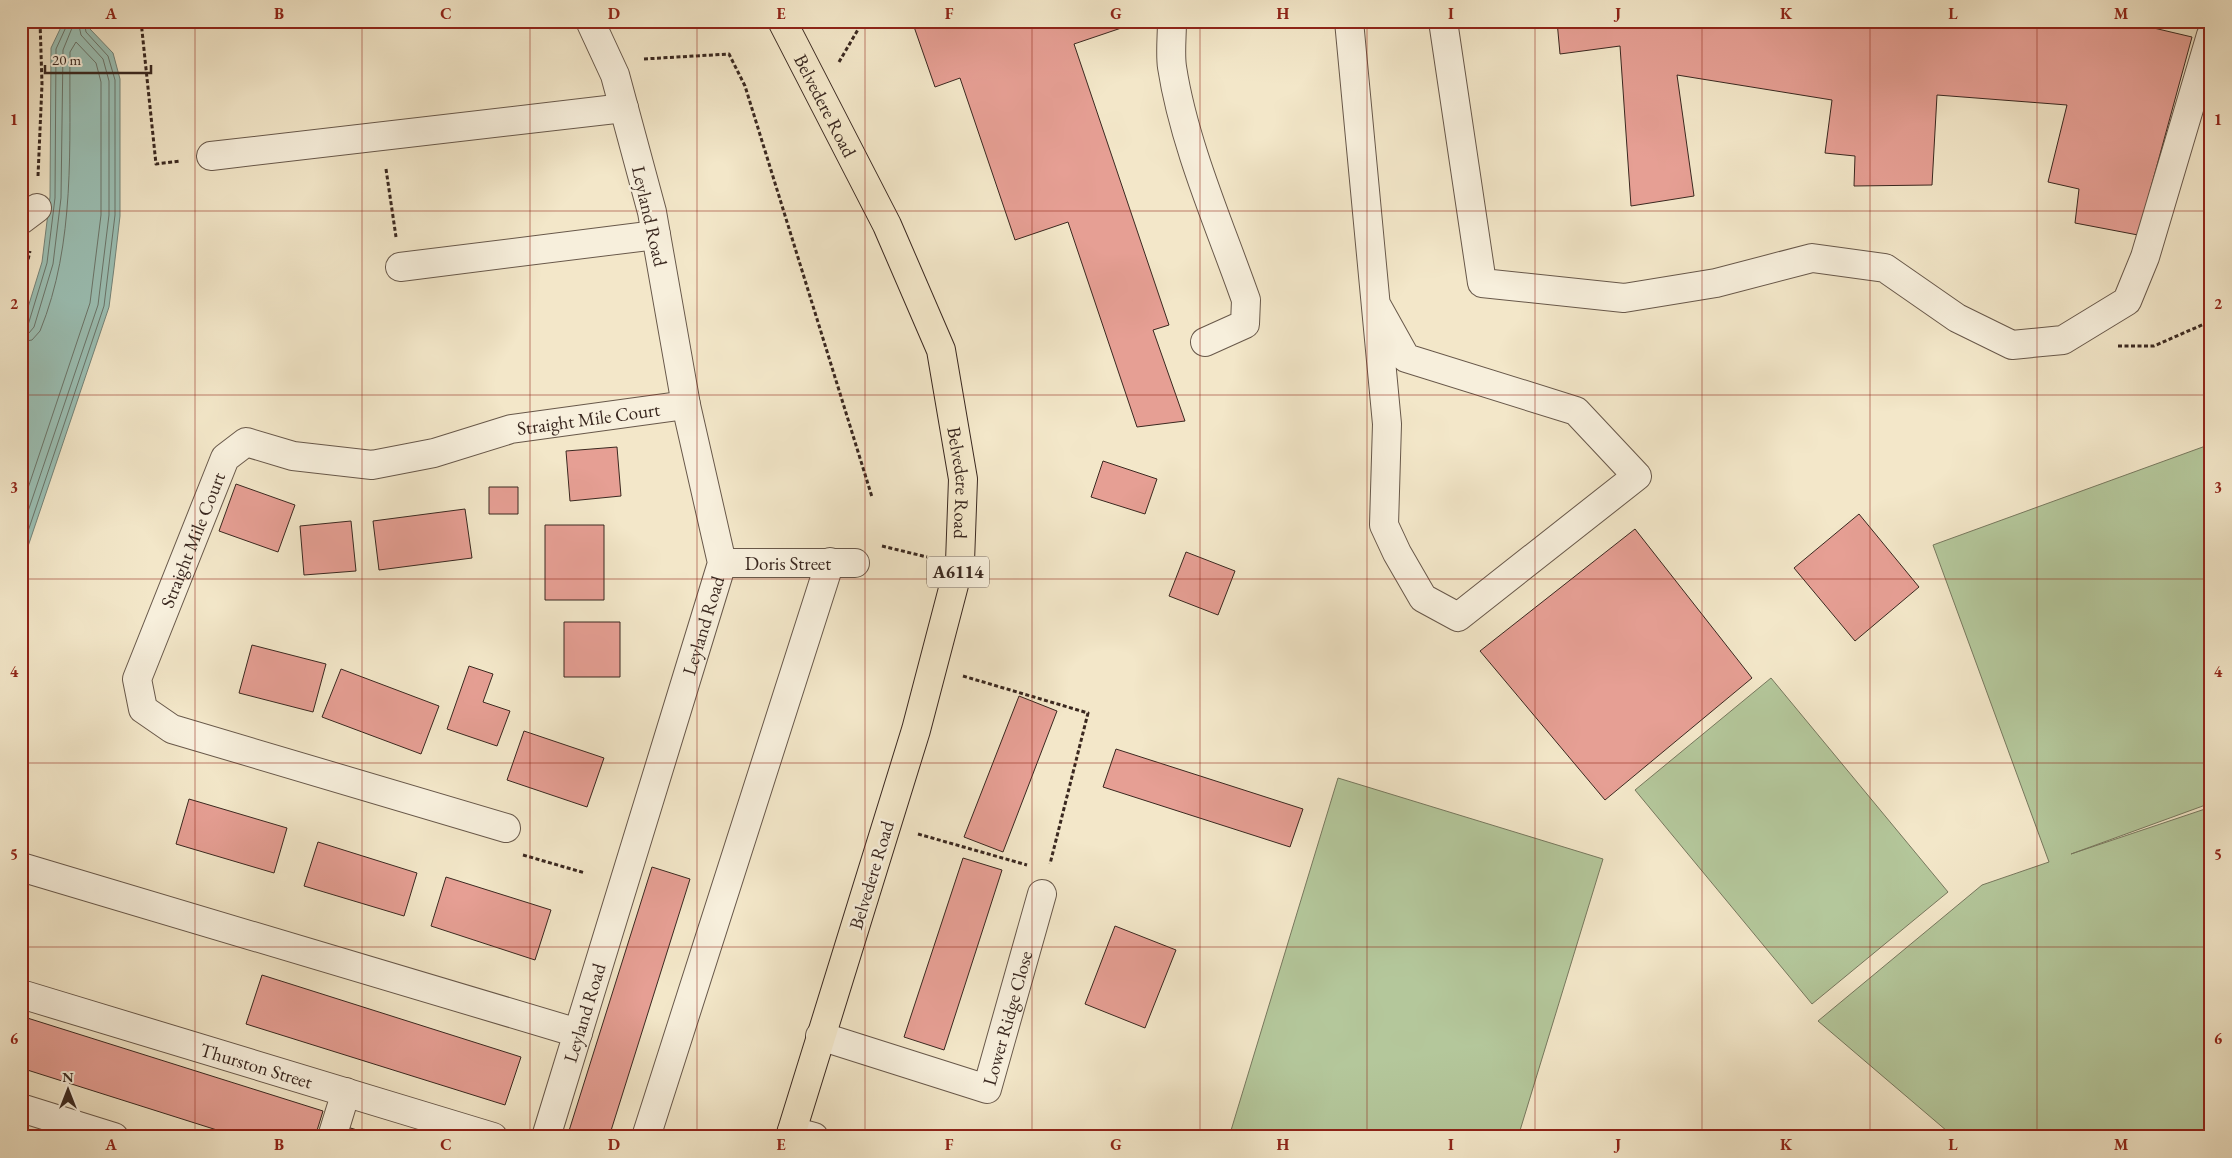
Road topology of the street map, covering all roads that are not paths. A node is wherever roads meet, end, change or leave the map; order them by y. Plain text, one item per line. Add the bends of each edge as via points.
1 (590, 21) edge
2 (782, 21) edge
3 (1172, 21) edge
4 (1349, 21) edge
5 (1443, 21) edge
6 (2211, 36) edge
7 (624, 108) junction
8 (211, 156) road end
9 (656, 235) junction
10 (400, 267) road end
11 (1377, 306) junction
12 (1205, 342) dead end
13 (686, 405) junction
14 (722, 563) junction
15 (511, 841) road end
16 (21, 867) edge
17 (1045, 882) road end
18 (21, 994) edge
19 (578, 1033) junction
20 (820, 1036) junction
21 (346, 1092) junction
22 (21, 1108) edge
23 (440, 1129) edge
24 (798, 1135) edge
25 (114, 1137) edge
26 (332, 1137) edge
27 (493, 1137) edge
28 (546, 1137) edge
29 (646, 1137) edge

1 - 7 street, Leyland Road via 615,75
2 - 20 highway, Belvedere Road / A6114 via 888,225 941,350 963,479 960,562 934,667
3 - 12 street via 1172,65 1179,101 1246,300 1245,324
4 - 11 street
5 - 6 street via 1482,283 1624,298 1716,283 1812,258 1885,268 1957,318 2012,345 2063,340 2127,301 2145,257
7 - 8 street
7 - 9 street, Leyland Road
9 - 10 street
9 - 13 street, Leyland Road
11 - 11 street via 1406,358 1576,411 1637,476 1458,617 1423,598 1384,524 1387,424
13 - 14 street, Leyland Road
13 - 15 street, Straight Mile Court via 511,429 434,453 372,465 293,456 246,442 226,458 137,679 143,709 172,729
14 - 19 street, Leyland Road
14 - 29 street, Doris Street via 843,563
16 - 19 street
17 - 20 street, Lower Ridge Close via 987,1089
18 - 21 street, Thurston Street
19 - 28 street, Leyland Road
20 - 24 highway, Belvedere Road / A6114
21 - 23 street, Thurston Street
21 - 26 street
22 - 25 street
23 - 27 street, Thurston Street

